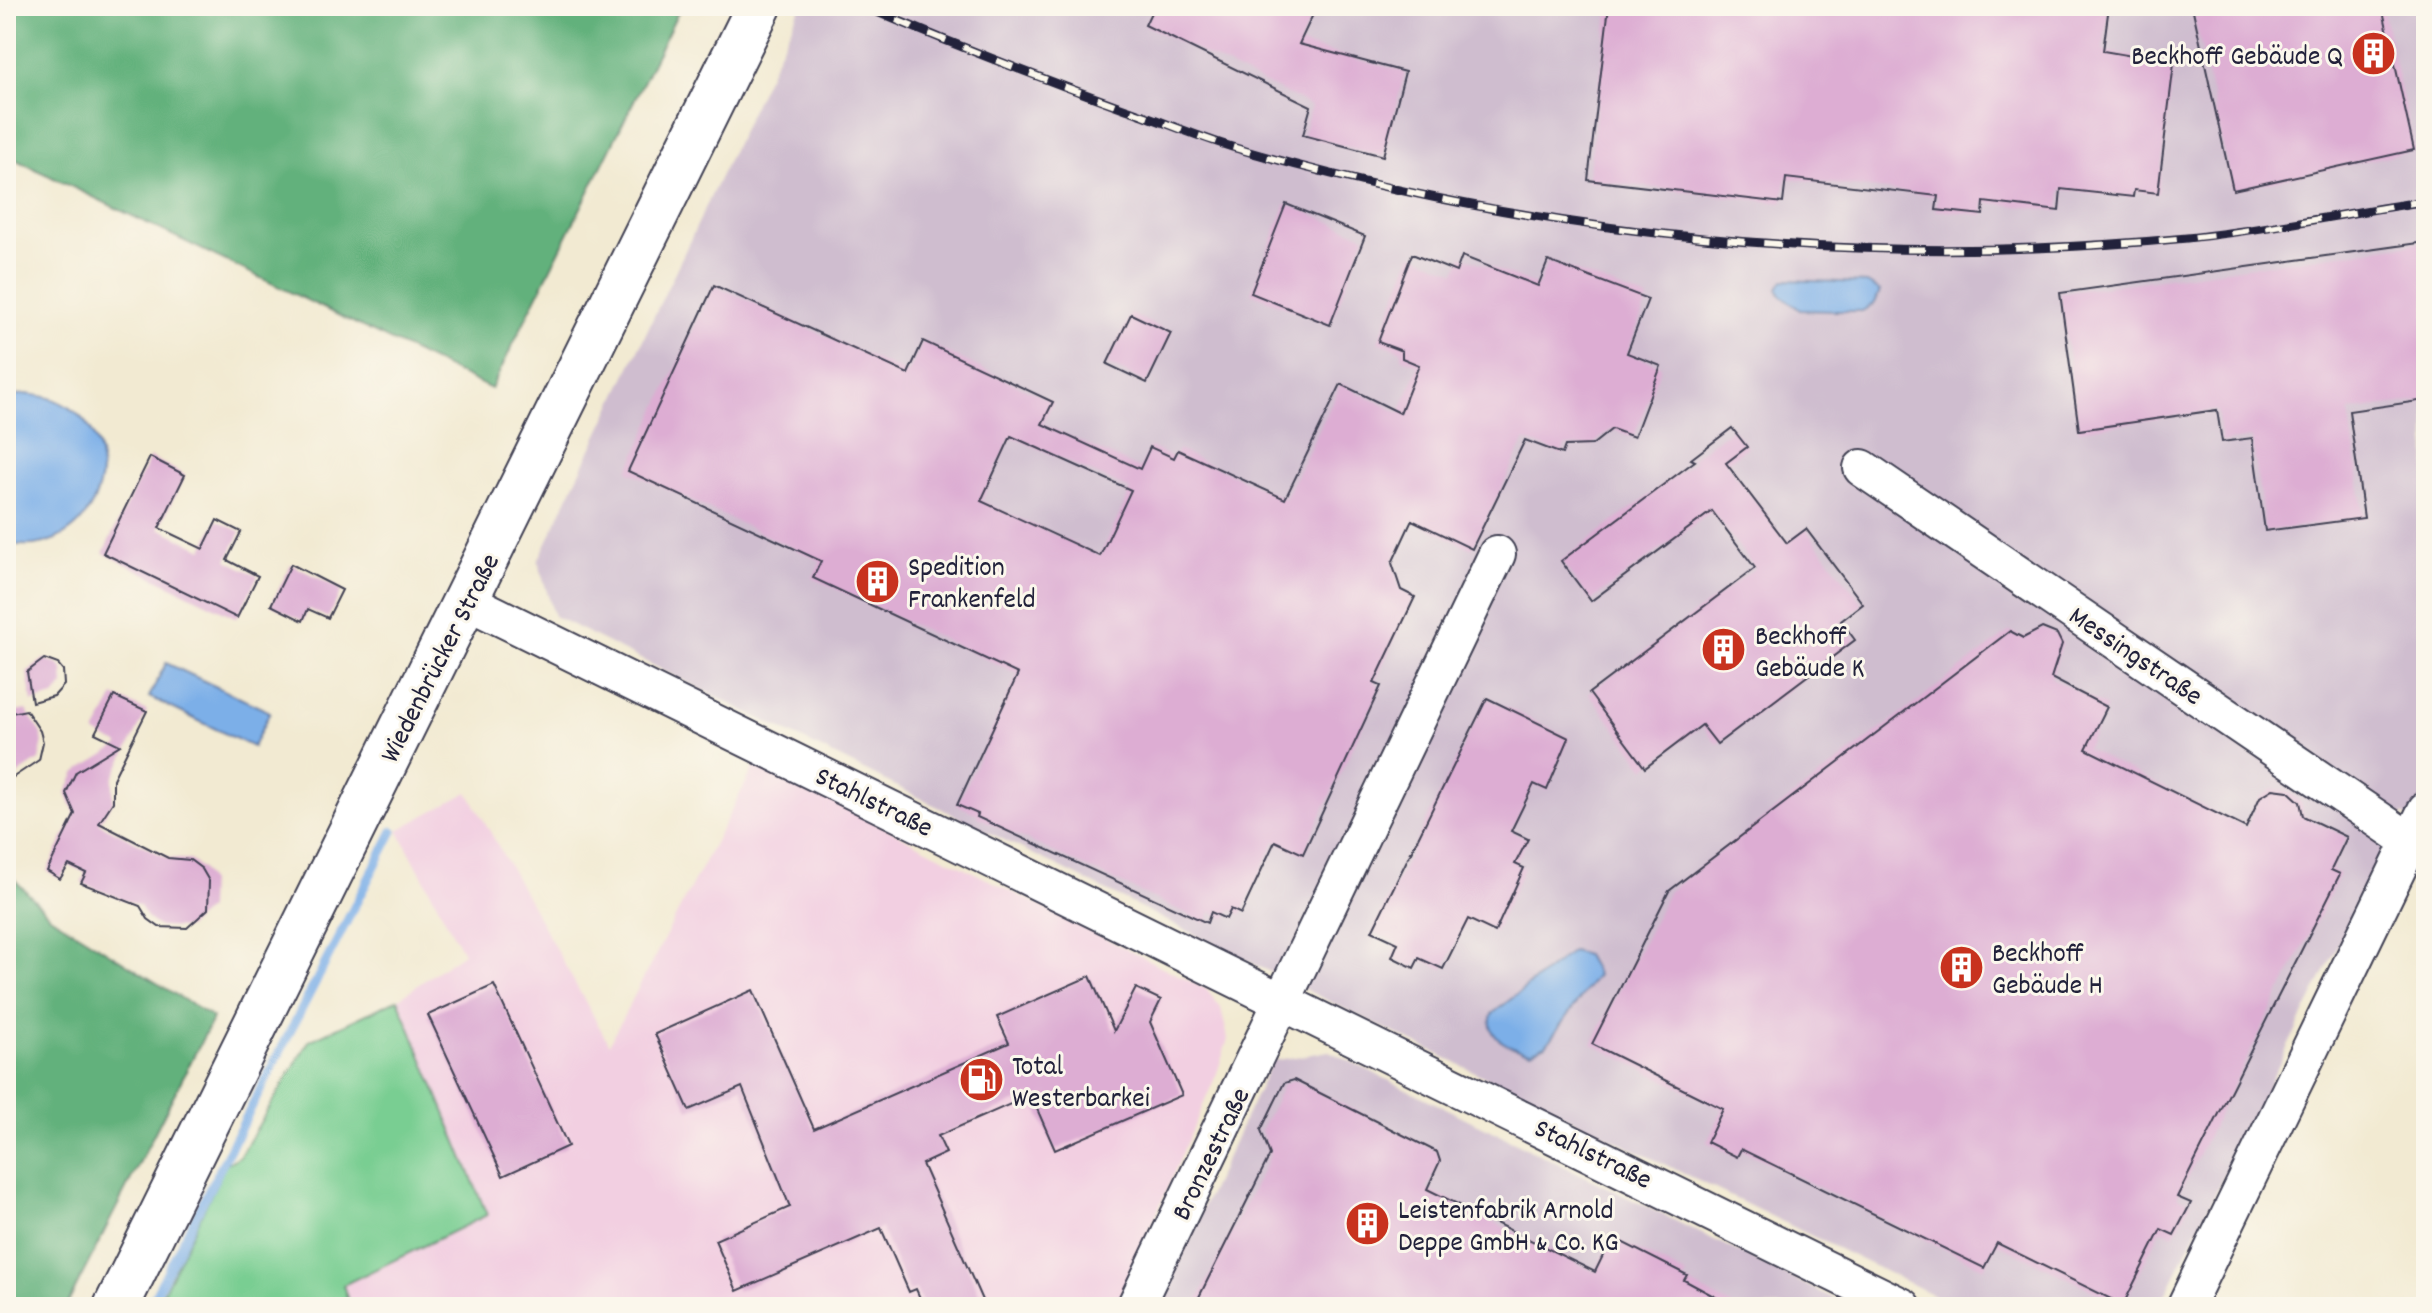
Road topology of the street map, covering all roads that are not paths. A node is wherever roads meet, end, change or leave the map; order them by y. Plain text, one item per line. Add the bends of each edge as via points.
1 (759, 6) edge
2 (1862, 468) dead end
3 (1497, 554) dead end
4 (467, 601) junction
5 (2421, 835) edge
6 (1283, 1000) junction
7 (116, 1307) edge
8 (1135, 1307) edge
9 (1903, 1307) edge
10 (2185, 1307) edge

1 - 4 main road, Wiedenbrücker Straße
2 - 5 street, Messingstraße
3 - 6 street
4 - 6 street, Stahlstraße
4 - 7 main road, Wiedenbrücker Straße
5 - 10 street, Messingstraße
6 - 8 street, Bronzestraße
6 - 9 street, Stahlstraße

